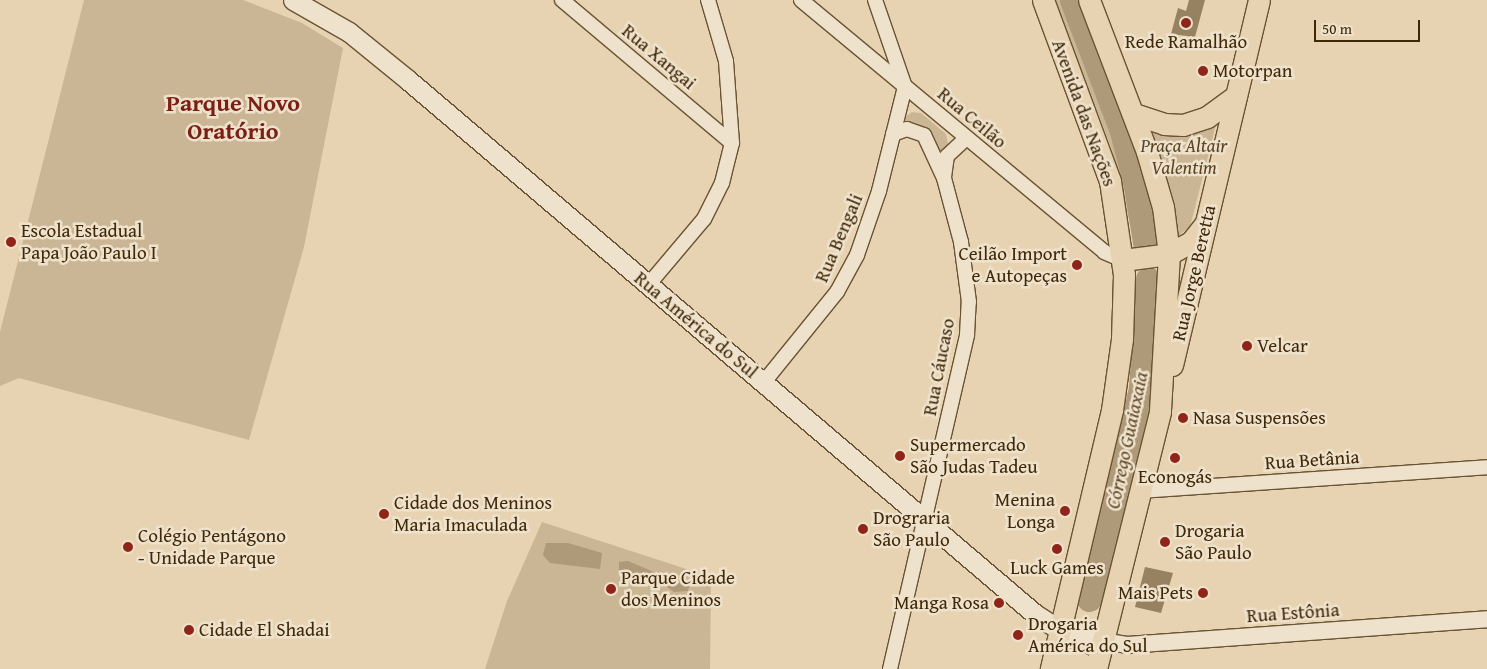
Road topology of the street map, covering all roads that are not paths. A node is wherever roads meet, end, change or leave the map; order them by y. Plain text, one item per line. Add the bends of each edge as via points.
1 (293, 0) edge
2 (562, 0) edge
3 (708, 0) edge
4 (801, 0) edge
5 (875, 0) edge
6 (1043, 0) edge
7 (1089, 0) edge
8 (1247, 0) edge
9 (1254, 0) edge
10 (1260, 0) edge
11 (1246, 47) junction
12 (905, 87) junction
13 (1236, 96) junction
14 (1134, 114) junction
15 (893, 134) junction
16 (966, 138) junction
17 (732, 143) junction
18 (944, 178) junction
19 (1205, 224) junction
20 (1169, 254) junction
21 (1123, 260) junction
22 (649, 284) junction
23 (764, 382) junction
24 (1160, 412) junction
25 (1487, 467) edge
26 (1139, 491) junction
27 (926, 520) junction
28 (1487, 619) edge
29 (1060, 630) junction
30 (1102, 641) junction
31 (1052, 665) edge
32 (890, 669) edge
33 (1091, 669) edge
34 (1096, 669) edge

1 - 22 main road, Rua América do Sul via 348,32
2 - 17 street, Rua Xangai
3 - 17 street via 726,62
4 - 12 street, Rua Ceilão
5 - 12 street
6 - 21 main road, Avenida das Nações via 1108,172
7 - 14 main road
8 - 11 main road, Rua Jorge Beretta
9 - 11 main road
10 - 11 main road, Rua Jorge Beretta
11 - 13 main road, Rua Jorge Beretta
12 - 15 street, Rua Bengali
12 - 16 street, Rua Ceilão
13 - 14 main road via 1207,117 1183,124 1164,124
13 - 19 main road, Rua Jorge Beretta
14 - 20 main road via 1163,207
15 - 18 street, Rua Cáucaso via 908,129 924,135
15 - 23 street, Rua Bengali via 873,210 847,274 827,308
16 - 18 street via 947,156
16 - 21 street, Rua Ceilão via 1104,252
17 - 22 street via 722,183 709,211
18 - 27 street, Rua Cáucaso via 961,242 969,302 966,335
19 - 20 main road via 1191,242
19 - 24 main road, Rua Jorge Beretta
20 - 21 main road
20 - 24 main road
21 - 29 main road, Avenida das Nações via 1124,303 1118,380
22 - 23 main road, Rua América do Sul
23 - 27 main road, Rua América do Sul
24 - 26 main road
25 - 26 street, Rua Betânia
26 - 30 main road
27 - 29 main road, Rua América do Sul via 1035,614
27 - 32 street, Rua Cáucaso
28 - 30 street, Rua Estônia via 1127,645
29 - 30 main road, Rua América do Sul
29 - 31 main road, Avenida das Nações
30 - 34 main road
31 - 33 main road via 1074,659

